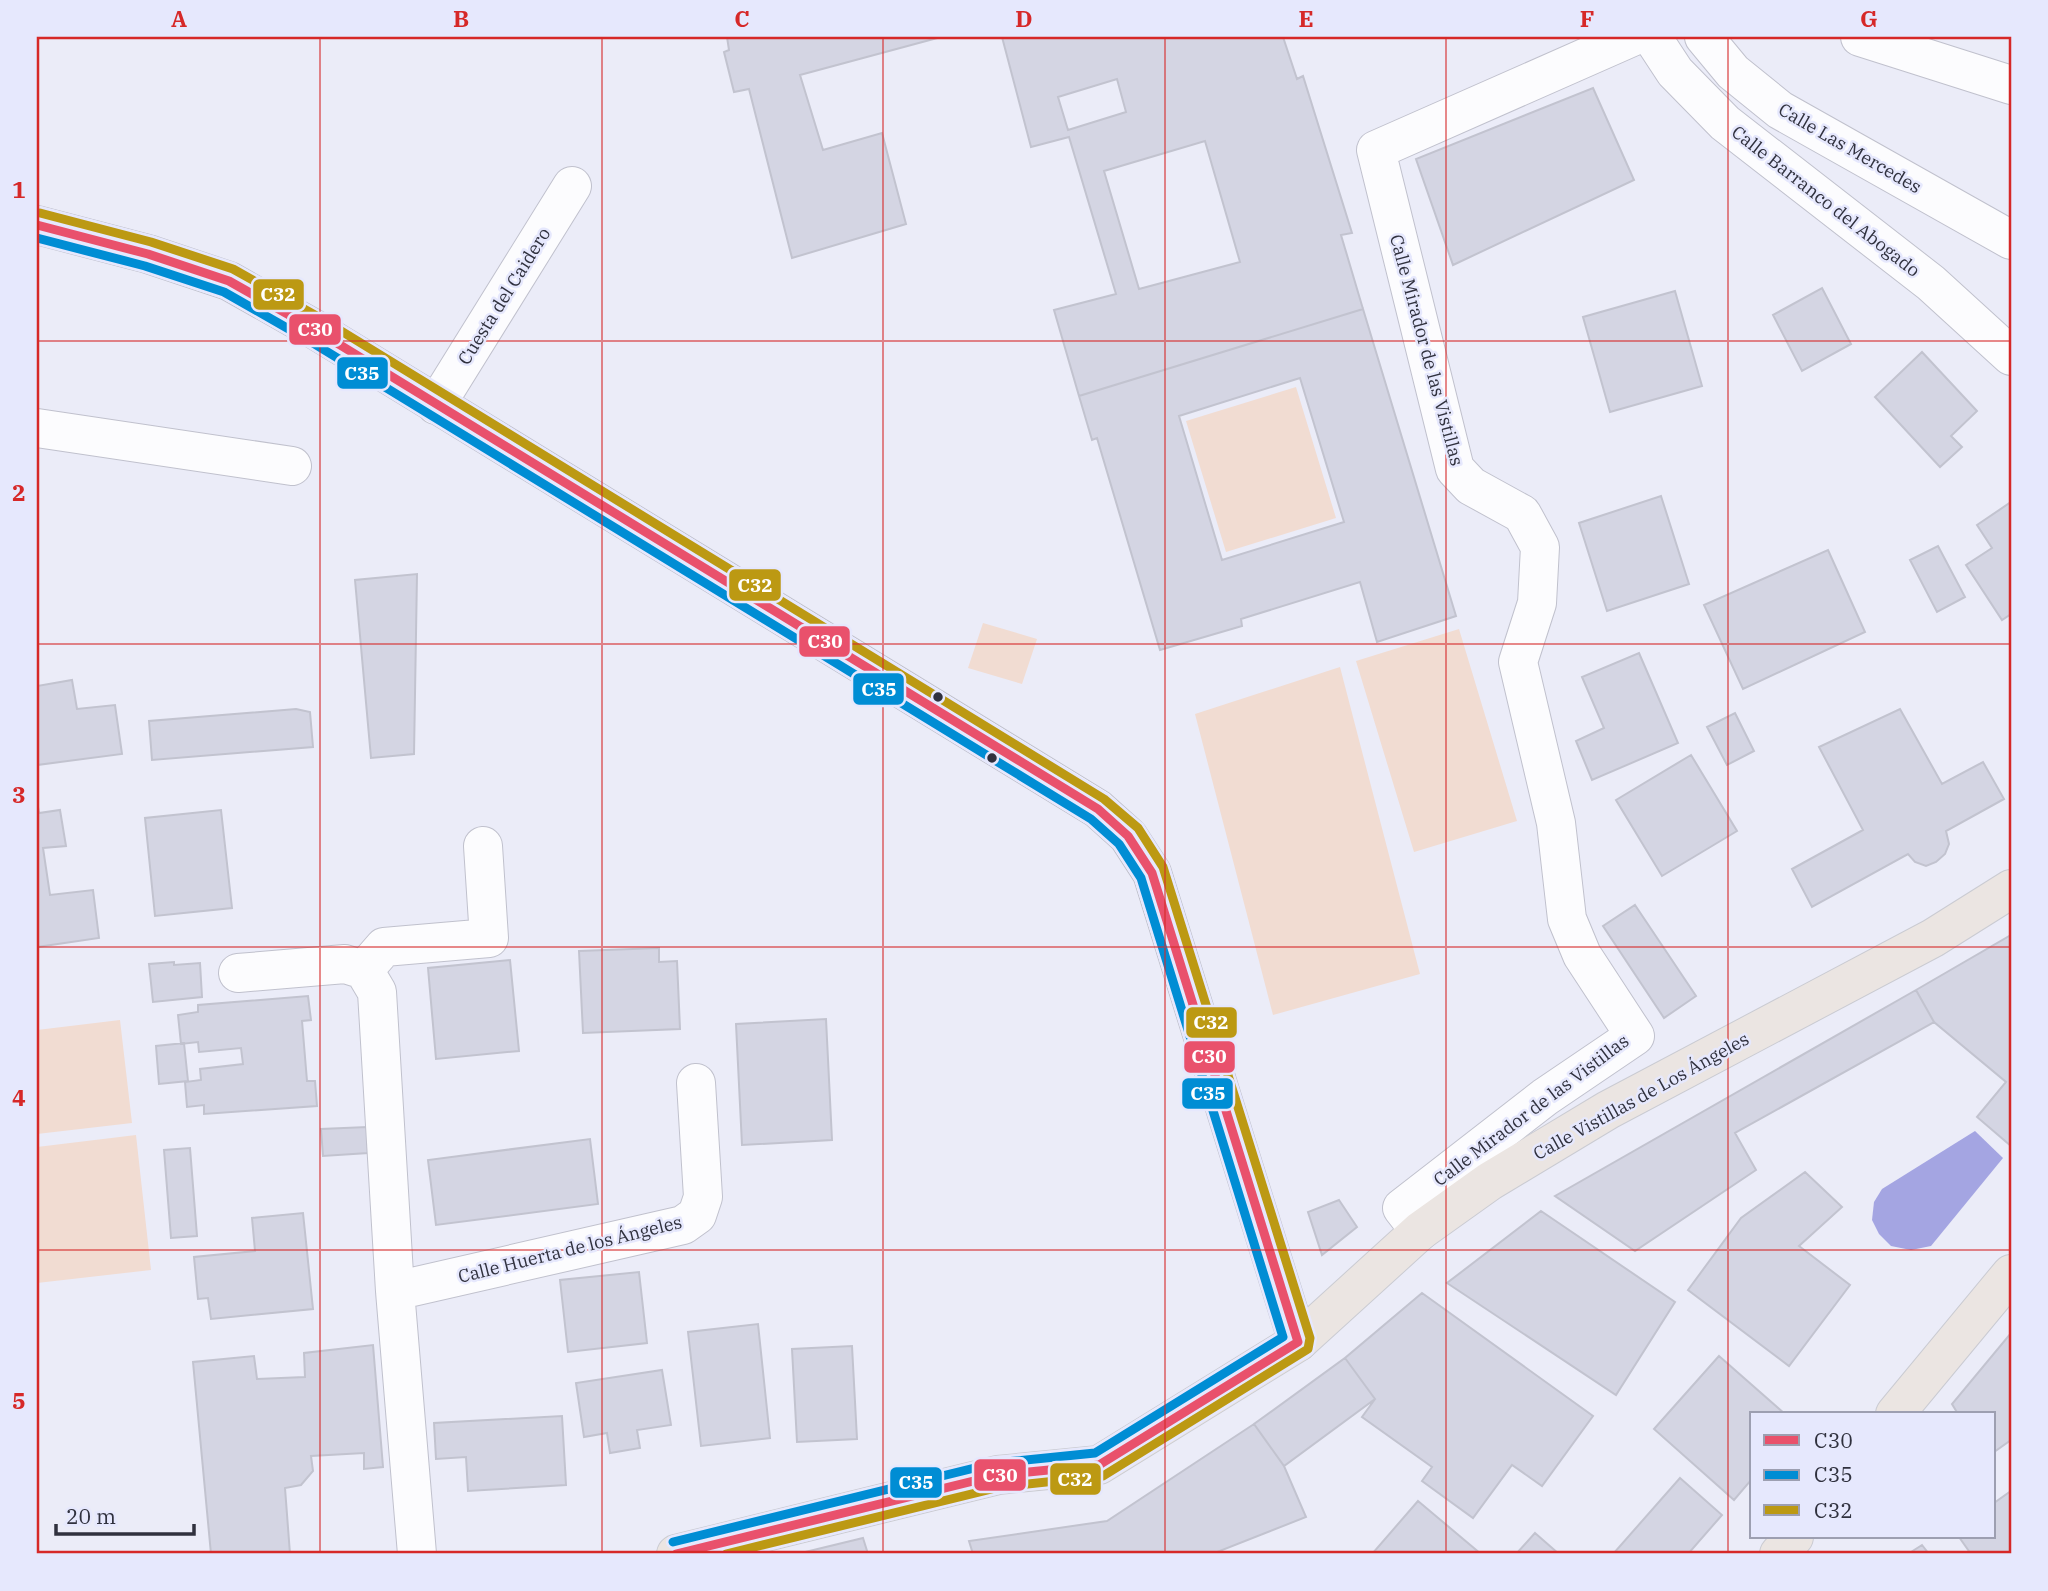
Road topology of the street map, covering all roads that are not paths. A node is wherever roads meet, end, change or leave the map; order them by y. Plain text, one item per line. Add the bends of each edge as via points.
1 (1632, 37) edge
2 (1652, 37) edge
3 (1704, 37) edge
4 (1860, 37) edge
5 (2011, 85) edge
6 (572, 186) dead end
7 (37, 225) edge
8 (2011, 240) edge
9 (2011, 356) edge
10 (436, 405) junction
11 (37, 428) edge
12 (292, 466) dead end
13 (483, 846) dead end
14 (2011, 889) edge
15 (364, 970) junction
16 (238, 973) dead end
17 (696, 1083) dead end
18 (1420, 1231) junction
19 (2011, 1274) edge
20 (395, 1291) junction
21 (1298, 1342) junction
22 (1897, 1412) edge
23 (1793, 1538) edge
24 (417, 1554) edge
25 (676, 1554) edge
26 (1779, 1554) edge

1 - 18 street, Calle Mirador de las Vistillas via 1376,150 1455,469 1471,486 1522,514 1540,547 1537,603 1518,662 1556,823 1567,919 1582,955 1634,1037 1545,1097 1402,1208
2 - 9 street, Calle Barranco del Abogado via 1675,72 1725,123 1931,283
3 - 8 street, Calle Las Mercedes via 1733,72 1780,110
4 - 5 street
6 - 10 street, Cuesta del Caidero
7 - 10 street via 229,281
10 - 21 street via 1098,809 1128,836 1152,873
11 - 12 street
13 - 15 street via 489,938 384,947
14 - 18 main road, Calle Vistillas de Los Ángeles via 1933,939 1608,1110 1490,1181
15 - 16 street via 345,964
15 - 20 street via 377,992
17 - 20 street, Calle Huerta de los Ángeles via 703,1197 697,1215 683,1225
18 - 21 main road, Calle Vistillas de Los Ángeles
19 - 22 main road
20 - 24 street
21 - 25 main road, Calle Vistillas de Los Ángeles via 1099,1465 998,1475
23 - 26 main road

